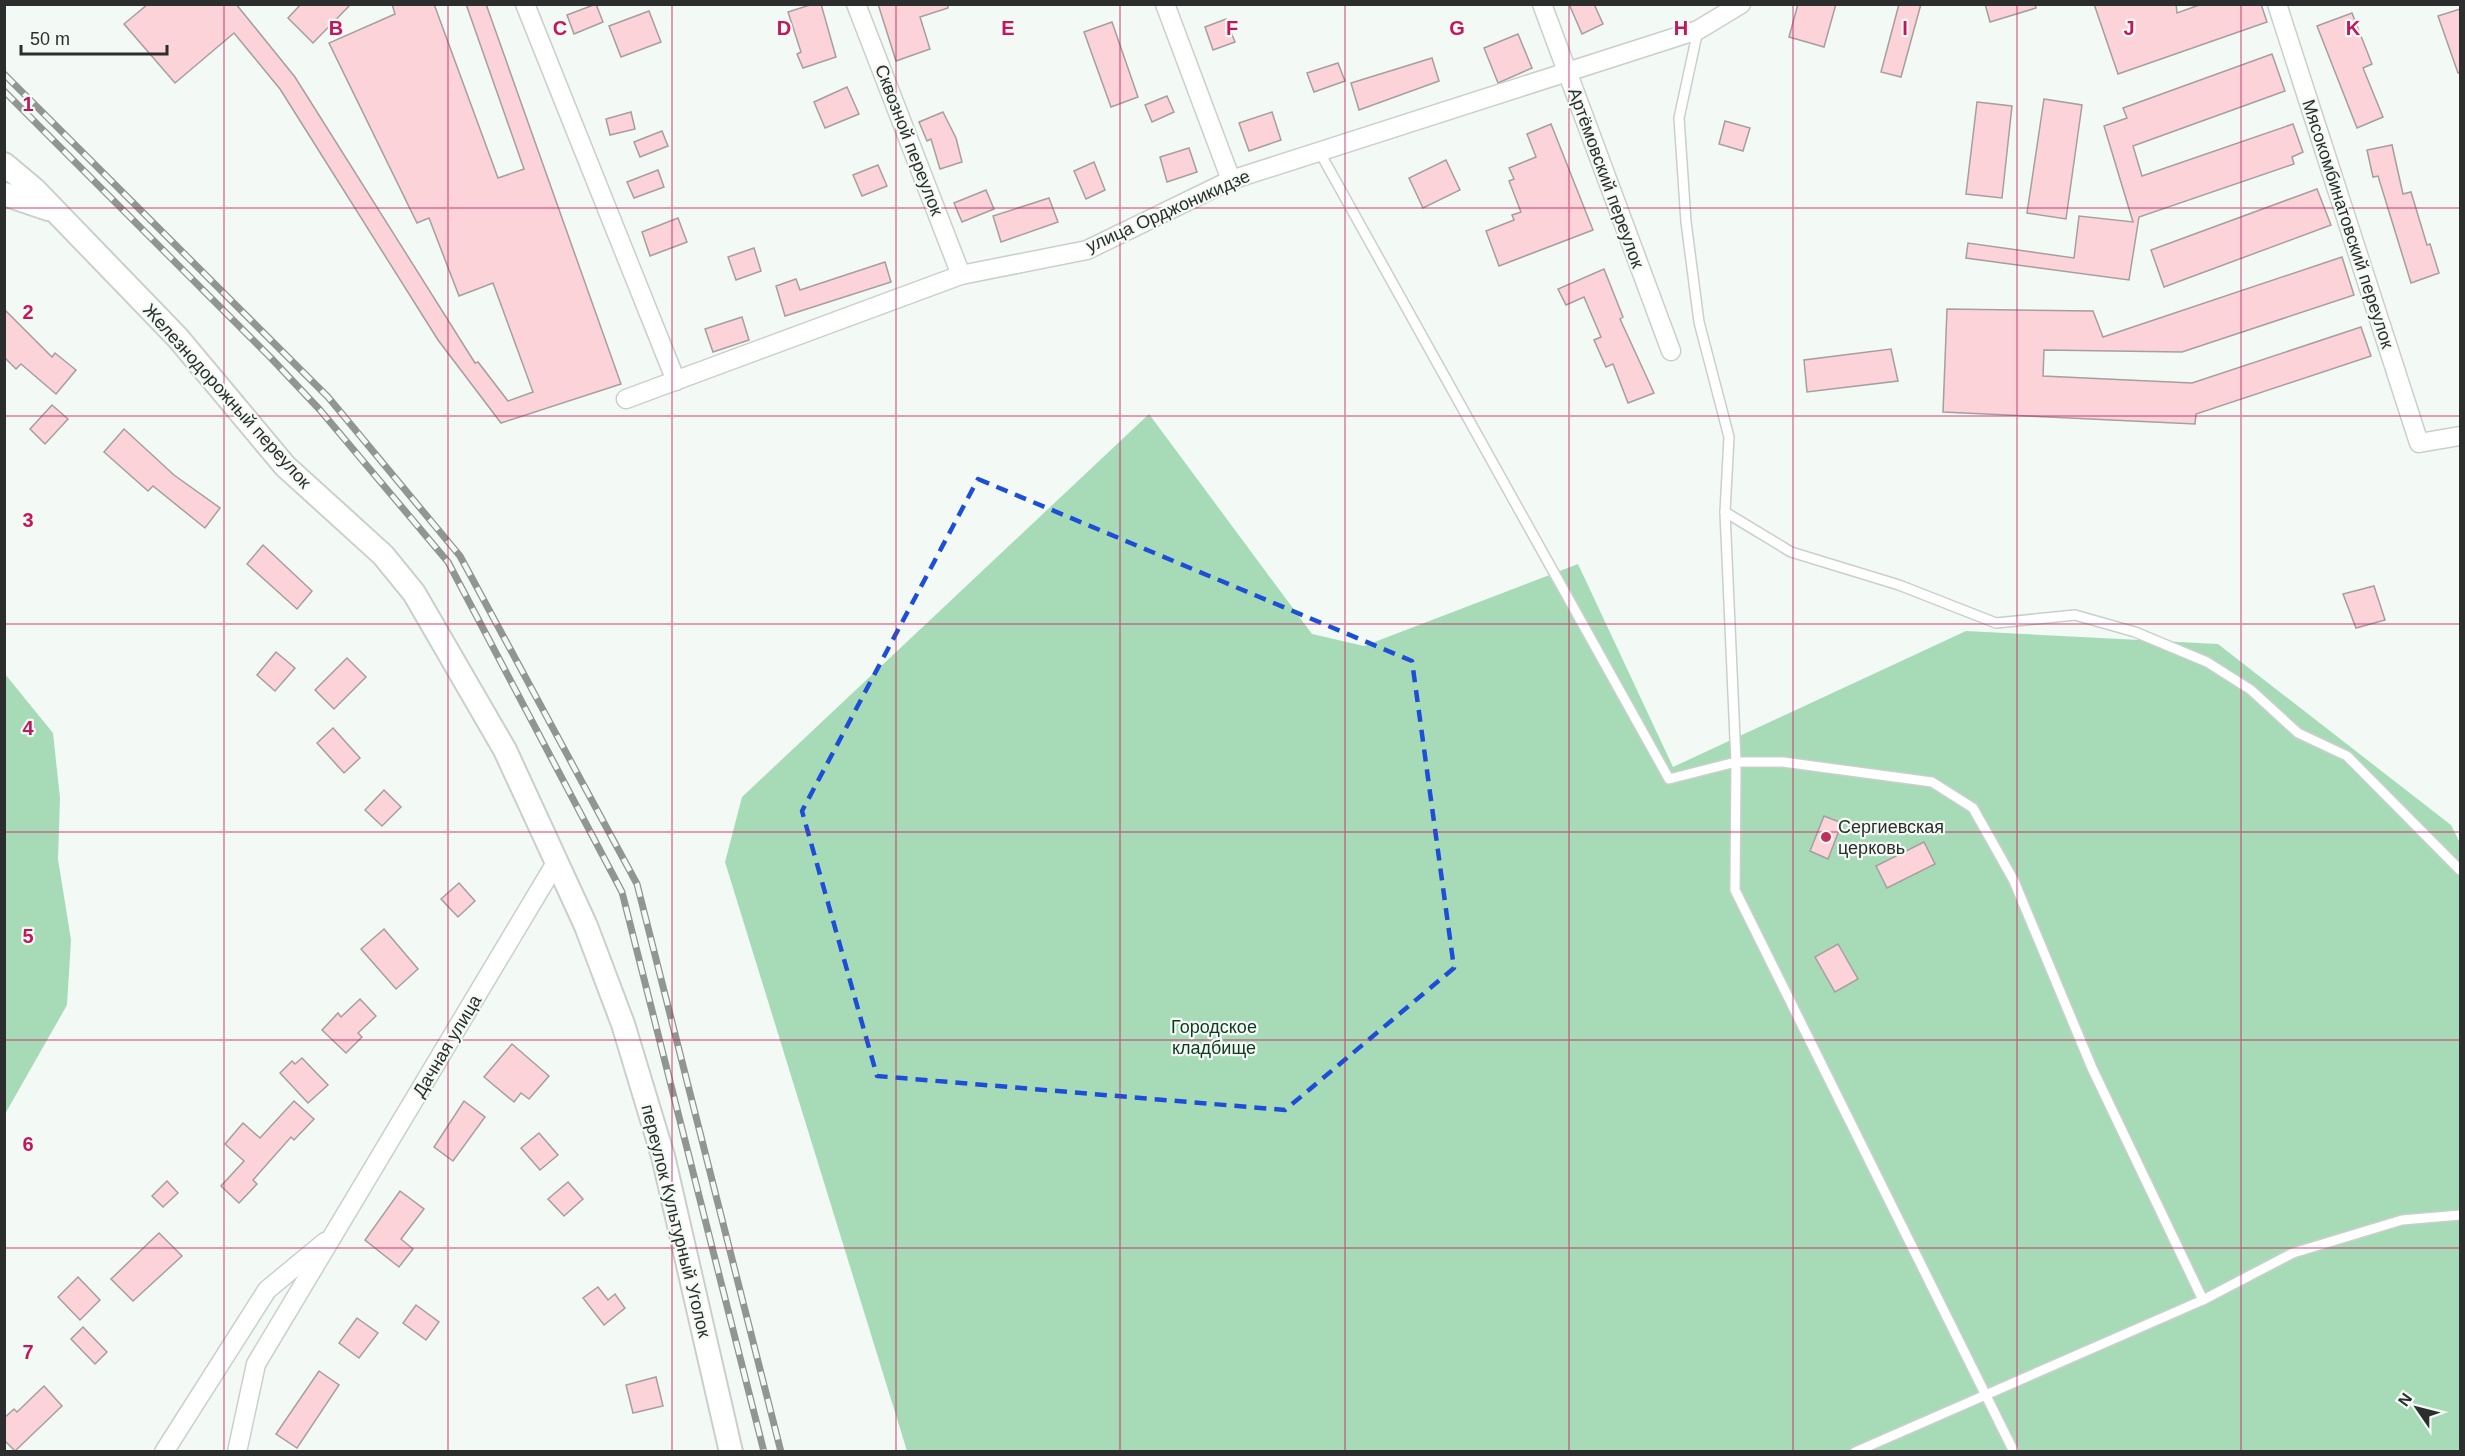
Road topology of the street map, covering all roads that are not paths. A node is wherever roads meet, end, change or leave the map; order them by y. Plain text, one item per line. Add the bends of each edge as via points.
1 (525, 4) edge
2 (856, 4) edge
3 (1165, 4) edge
4 (1542, 4) edge
5 (1741, 4) edge
6 (2277, 4) edge
7 (1698, 30) junction
8 (1567, 72) junction
9 (1320, 151) junction
10 (4, 164) edge
11 (1231, 180) junction
12 (4, 194) edge
13 (55, 212) junction
14 (961, 275) junction
15 (1671, 351) dead end
16 (676, 381) junction
17 (626, 399) dead end
18 (2460, 436) edge
19 (1725, 512) junction
20 (1736, 762) junction
21 (557, 861) junction
22 (2460, 870) edge
23 (2460, 1215) edge
24 (338, 1231) junction
25 (2203, 1300) junction
26 (1984, 1394) junction
27 (164, 1452) edge
28 (237, 1452) edge
29 (731, 1452) edge
30 (1855, 1452) edge
31 (2014, 1452) edge

1 - 16 street
2 - 14 street, Сквозной переулок
3 - 11 street
4 - 8 street, Артёмовский переулок
5 - 7 street, улица Орджоникидзе
6 - 18 street, Мясокомбинатовский переулок via 2419,443
7 - 8 street, улица Орджоникидзе
7 - 19 lane via 1679,118 1686,222 1699,322 1730,437
8 - 9 street, улица Орджоникидзе
8 - 15 street, Артёмовский переулок
9 - 11 street, улица Орджоникидзе
9 - 20 lane via 1669,779
10 - 13 street, Железнодорожный переулок via 17,172
11 - 14 street, улица Орджоникидзе via 1087,250
12 - 13 street
13 - 21 street, Железнодорожный переулок via 178,338 285,466 383,555 414,593 505,750
14 - 16 street, улица Орджоникидзе
16 - 17 street, улица Орджоникидзе
19 - 20 lane
19 - 22 lane via 1791,552 1899,585 1996,623 2075,615 2135,632 2207,662 2251,690 2298,733 2347,756
20 - 25 lane via 1784,762 1932,782 1973,808 2014,881 2092,1068
20 - 26 lane via 1735,890
21 - 24 street, Дачная улица
21 - 29 street, переулок Культурный Уголок via 623,1024 663,1156
23 - 25 lane via 2402,1220 2293,1253
24 - 27 street, Дачная улица via 267,1290
24 - 28 street, Дачная улица via 256,1364
25 - 26 lane
26 - 30 lane
26 - 31 lane

